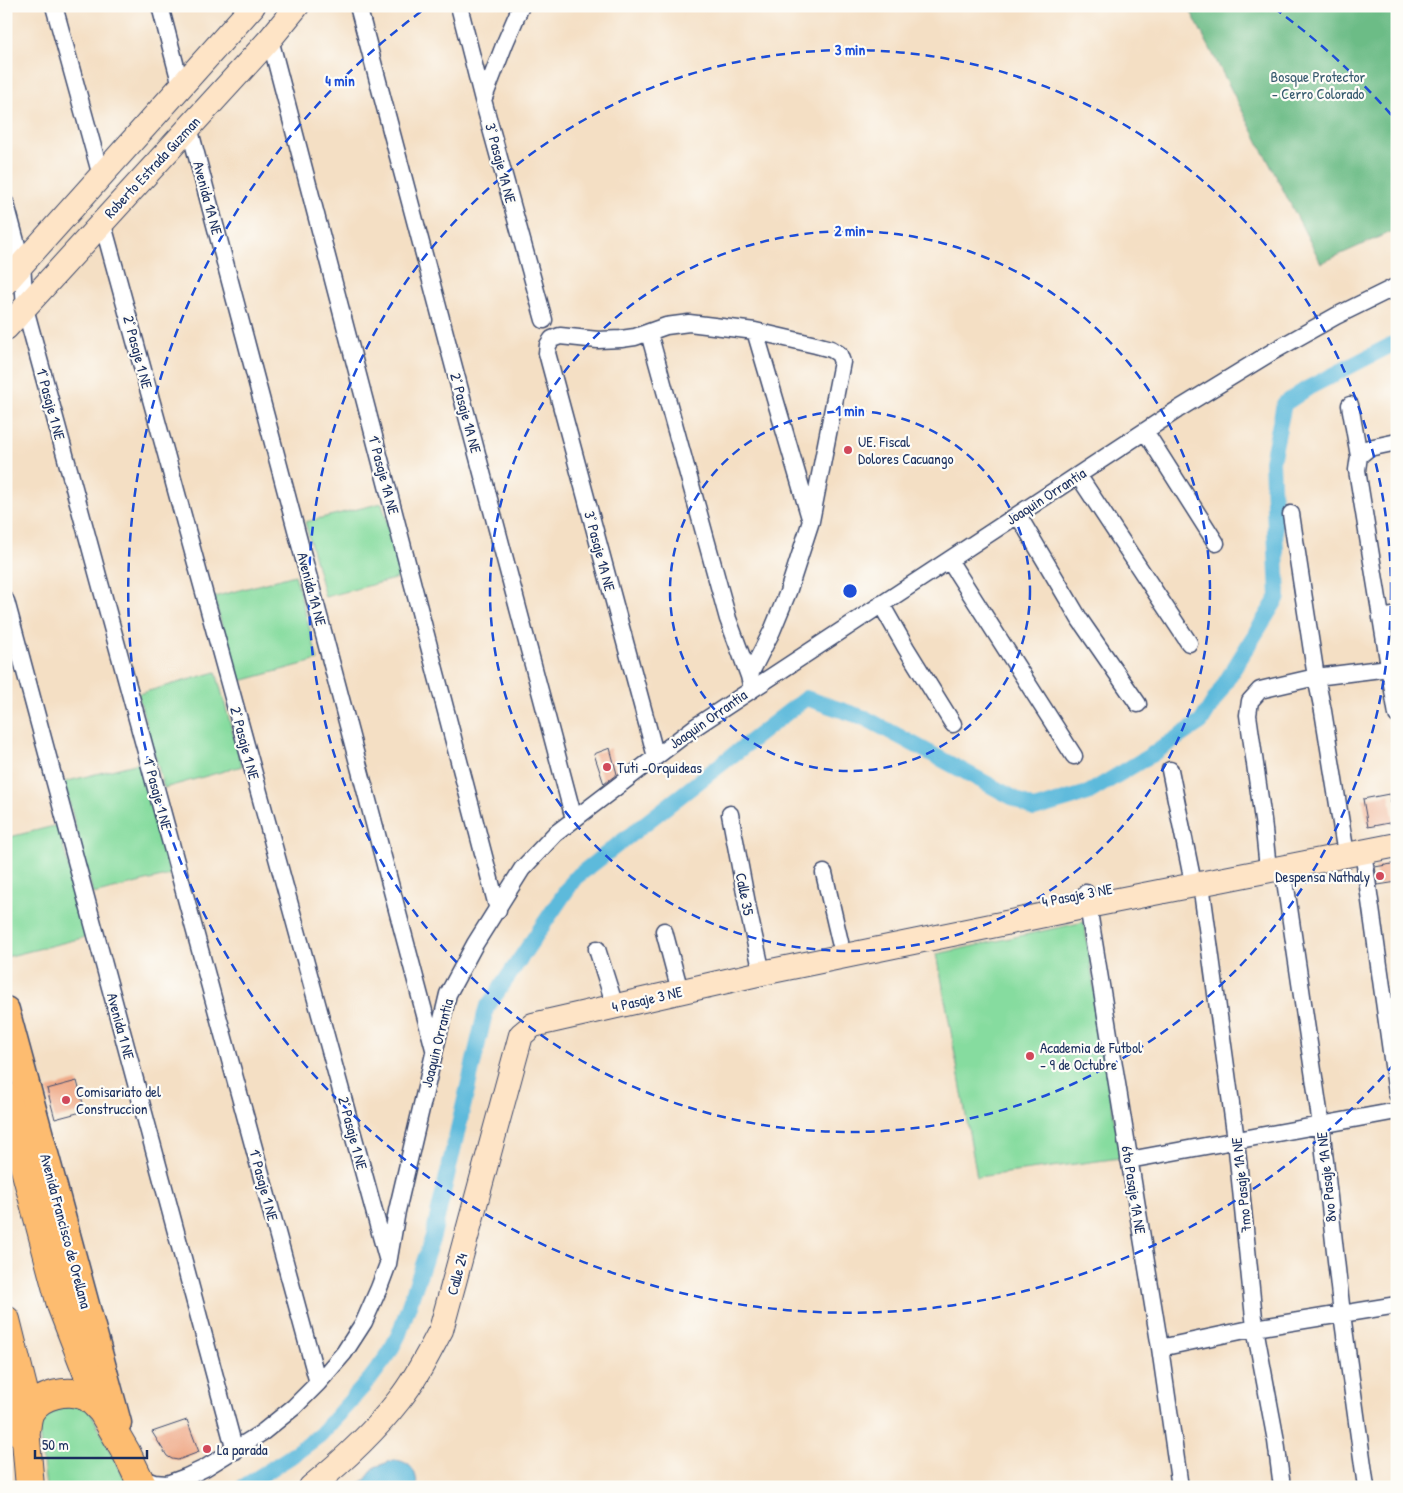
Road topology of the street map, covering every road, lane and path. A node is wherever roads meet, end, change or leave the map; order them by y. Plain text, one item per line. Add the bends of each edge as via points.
1 (54, 6) edge
2 (160, 6) edge
3 (252, 6) edge
4 (298, 6) edge
5 (358, 6) edge
6 (459, 6) edge
7 (521, 6) edge
8 (270, 39) junction
9 (181, 86) junction
10 (484, 100) junction
11 (189, 127) junction
12 (101, 176) junction
13 (6, 204) edge
14 (102, 222) junction
15 (27, 259) junction
16 (6, 282) edge
17 (45, 286) junction
18 (1397, 286) edge
19 (12, 318) edge
20 (544, 320) dead end
21 (755, 331) junction
22 (649, 333) junction
23 (1350, 405) dead end
24 (1145, 431) junction
25 (1397, 442) edge
26 (1359, 456) junction
27 (1078, 475) junction
28 (1290, 514) dead end
29 (1018, 515) junction
30 (810, 521) junction
31 (1216, 543) dead end
32 (949, 560) junction
33 (6, 601) edge
34 (881, 604) junction
35 (1389, 616) edge
36 (1189, 643) dead end
37 (1389, 668) junction
38 (1316, 677) junction
39 (750, 682) junction
40 (1138, 704) dead end
41 (1397, 714) edge
42 (953, 724) dead end
43 (1074, 756) dead end
44 (656, 757) junction
45 (1170, 770) dead end
46 (730, 814) dead end
47 (574, 819) junction
48 (1397, 834) edge
49 (1397, 845) edge
50 (1353, 847) junction
51 (1275, 863) junction
52 (824, 873) dead end
53 (1196, 879) junction
54 (1087, 900) junction
55 (498, 910) junction
56 (664, 931) dead end
57 (840, 942) junction
58 (596, 949) dead end
59 (762, 973) junction
60 (680, 991) junction
61 (614, 1006) junction
62 (6, 1010) edge
63 (533, 1025) joint
64 (434, 1051) junction
65 (1397, 1094) edge
66 (6, 1097) edge
67 (1397, 1111) edge
68 (1321, 1125) junction
69 (1236, 1140) junction
70 (1129, 1160) junction
71 (388, 1264) junction
72 (1397, 1304) edge
73 (1342, 1314) junction
74 (6, 1320) edge
75 (1255, 1328) junction
76 (1160, 1348) junction
77 (318, 1383) junction
78 (6, 1389) edge
79 (102, 1411) junction
80 (235, 1451) junction
81 (28, 1469) edge
82 (134, 1469) edge
83 (312, 1487) edge
84 (1180, 1487) edge
85 (1282, 1487) edge
86 (1366, 1487) edge

1 - 12 street
2 - 9 street
3 - 9 street, Roberto Estrada Guzman
4 - 8 street, Roberto Estrada Guzman
5 - 47 street, 2° Pasaje 1A NE
6 - 10 street, 3° Pasaje 1A NE
7 - 10 street
8 - 11 street, Roberto Estrada Guzman
8 - 55 street, 1° Pasaje 1A NE
9 - 12 street, Roberto Estrada Guzman
10 - 20 street, 3° Pasaje 1A NE
11 - 14 street, Roberto Estrada Guzman
11 - 64 street, Avenida 1A NE
12 - 15 street, Roberto Estrada Guzman
13 - 15 street, 1° Pasaje 1 NE
14 - 17 street, Roberto Estrada Guzman
14 - 71 street, 2° Pasaje 1 NE
15 - 16 street, Roberto Estrada Guzman
15 - 17 street
15 - 19 street, 1° Pasaje 1 NE
17 - 19 street, Roberto Estrada Guzman
18 - 24 street, Joaquin Orrantia via 1272,352
19 - 77 street, 1° Pasaje 1 NE
21 - 22 street via 690,323 666,326
21 - 30 street
21 - 30 street via 831,349 839,354 842,362
22 - 39 street via 728,619
22 - 44 street, 3° Pasaje 1A NE via 598,340 560,336 552,339 547,352
23 - 26 street
24 - 27 street, Joaquin Orrantia
24 - 31 street
25 - 26 street via 1369,448
26 - 35 street via 1357,470
27 - 29 street, Joaquin Orrantia
27 - 36 street
28 - 38 street
29 - 32 street, Joaquin Orrantia
29 - 40 street via 1080,620
30 - 39 street via 788,592
32 - 34 street, Joaquin Orrantia
32 - 43 street
33 - 80 street, Avenida 1 NE
34 - 39 street, Joaquin Orrantia
34 - 42 street
35 - 37 street
37 - 38 street, 8vo Pasaje 1A NE
37 - 41 street
38 - 50 street
38 - 51 street, 8vo Pasaje 1A NE via 1260,690 1250,701 1248,715 1263,820
39 - 44 street, Joaquin Orrantia
44 - 47 street, Joaquin Orrantia
45 - 53 street, 7mo Pasaje 1A NE
46 - 59 street, Calle 35
47 - 55 street, Joaquin Orrantia via 555,834 522,870
48 - 50 street, 4 Pasaje 3 NE
49 - 50 street, 4 Pasaje 3 NE
50 - 51 street, 4 Pasaje 3 NE
50 - 65 street
51 - 53 street, 4 Pasaje 3 NE
51 - 68 street, 8vo Pasaje 1A NE
52 - 57 street
53 - 54 street, 4 Pasaje 3 NE
53 - 69 street, 7mo Pasaje 1A NE
54 - 57 street, 4 Pasaje 3 NE
54 - 59 street, 4 Pasaje 3 NE
54 - 70 street, 6to Pasaje 1A NE
55 - 64 street, Joaquin Orrantia via 448,994
56 - 60 street
57 - 59 street, 4 Pasaje 3 NE
58 - 61 street
59 - 60 street, 4 Pasaje 3 NE
60 - 61 street, 4 Pasaje 3 NE
61 - 63 street, 4 Pasaje 3 NE
62 - 82 main road, Avenida Francisco de Orellana via 101,1365
63 - 83 street, Calle 24 via 521,1035 441,1330 399,1400 342,1461
64 - 71 street, Joaquin Orrantia
66 - 79 highway, Avenida Francisco de Orellana via 61,1306
67 - 68 street
68 - 69 street
68 - 73 street, 8vo Pasaje 1A NE
69 - 70 street
69 - 75 street, 7mo Pasaje 1A NE
70 - 76 street, 6to Pasaje 1A NE
71 - 77 street, Joaquin Orrantia via 364,1322 344,1353
72 - 73 street
73 - 75 street
73 - 86 street, 8vo Pasaje 1A NE
74 - 81 highway via 23,1388
75 - 76 street
75 - 85 street, 7mo Pasaje 1A NE
76 - 84 street, 6to Pasaje 1A NE
77 - 80 street, Joaquin Orrantia via 294,1407
78 - 81 main road
79 - 81 highway via 81,1395 61,1393 40,1401 29,1414
79 - 82 highway, Avenida Francisco de Orellana
80 - 82 street, Joaquin Orrantia via 167,1484 146,1480

